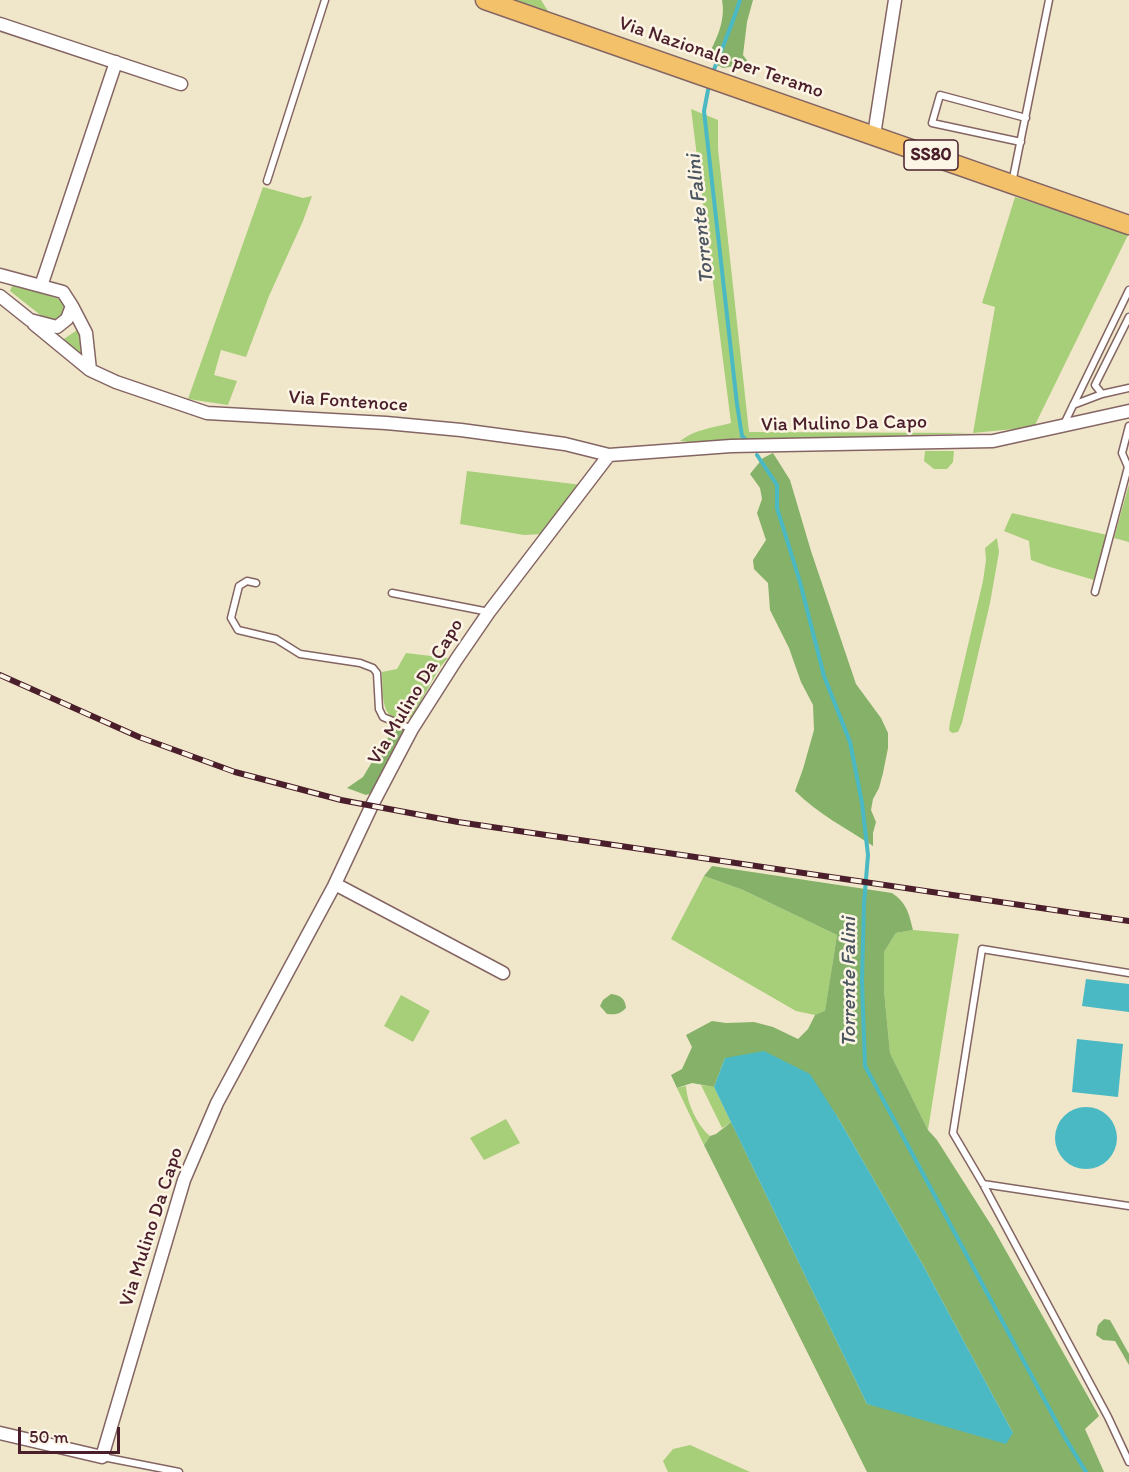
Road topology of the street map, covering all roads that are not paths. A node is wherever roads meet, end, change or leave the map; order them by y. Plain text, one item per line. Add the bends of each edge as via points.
1 (325, 0) edge
2 (485, 0) edge
3 (895, 0) edge
4 (1049, 0) edge
5 (0, 24) edge
6 (116, 62) junction
7 (181, 84) dead end
8 (1026, 118) junction
9 (874, 135) junction
10 (1021, 142) junction
11 (267, 181) dead end
12 (1012, 184) junction
13 (1129, 224) edge
14 (0, 275) edge
15 (41, 286) junction
16 (1129, 290) edge
17 (0, 296) edge
18 (72, 306) junction
19 (1129, 317) edge
20 (30, 320) junction
21 (90, 369) junction
22 (1129, 388) edge
23 (1102, 394) junction
24 (1073, 405) junction
25 (1129, 411) edge
26 (1063, 425) junction
27 (1129, 426) edge
28 (609, 455) junction
29 (256, 583) dead end
30 (1095, 592) dead end
31 (392, 593) dead end
32 (489, 612) junction
33 (412, 729) junction
34 (335, 884) junction
35 (503, 973) dead end
36 (1129, 973) edge
37 (983, 1184) junction
38 (1129, 1206) edge
39 (0, 1433) edge
40 (102, 1457) junction
41 (1129, 1462) edge
42 (179, 1472) edge

1 - 11 lane
2 - 9 main road, Via Nazionale per Teramo / SS80
3 - 9 street
4 - 8 lane
5 - 6 street
6 - 7 street
6 - 15 street
8 - 10 lane
8 - 10 lane via 940,95 932,123
9 - 12 main road, Via Nazionale per Teramo / SS80
10 - 12 lane
12 - 13 main road, Via Nazionale per Teramo / SS80
14 - 15 street
15 - 18 street via 63,292
16 - 24 lane
17 - 20 street, Via Fontenoce
18 - 20 street, Via Fontenoce via 67,319 57,327
18 - 21 street via 86,333
19 - 23 lane via 1095,385
20 - 21 street, Via Fontenoce
21 - 28 street, Via Fontenoce via 116,382 207,413 461,430 565,444
22 - 23 lane
23 - 24 lane
24 - 26 lane
25 - 26 street, Via Mulino Da Capo
26 - 28 street, Via Mulino Da Capo via 993,441 731,446
27 - 30 lane via 1122,453 1128,467
28 - 32 street, Via Mulino Da Capo
29 - 33 lane via 247,581 239,586 231,618 238,630 276,639 300,654 373,668 383,717
31 - 32 lane
32 - 33 street, Via Mulino Da Capo
33 - 34 street, Via Mulino Da Capo
34 - 35 street
34 - 40 street, Via Mulino Da Capo via 217,1103 184,1180
36 - 37 lane via 982,949 953,1133
37 - 38 lane
37 - 41 lane
39 - 40 street
40 - 42 lane

